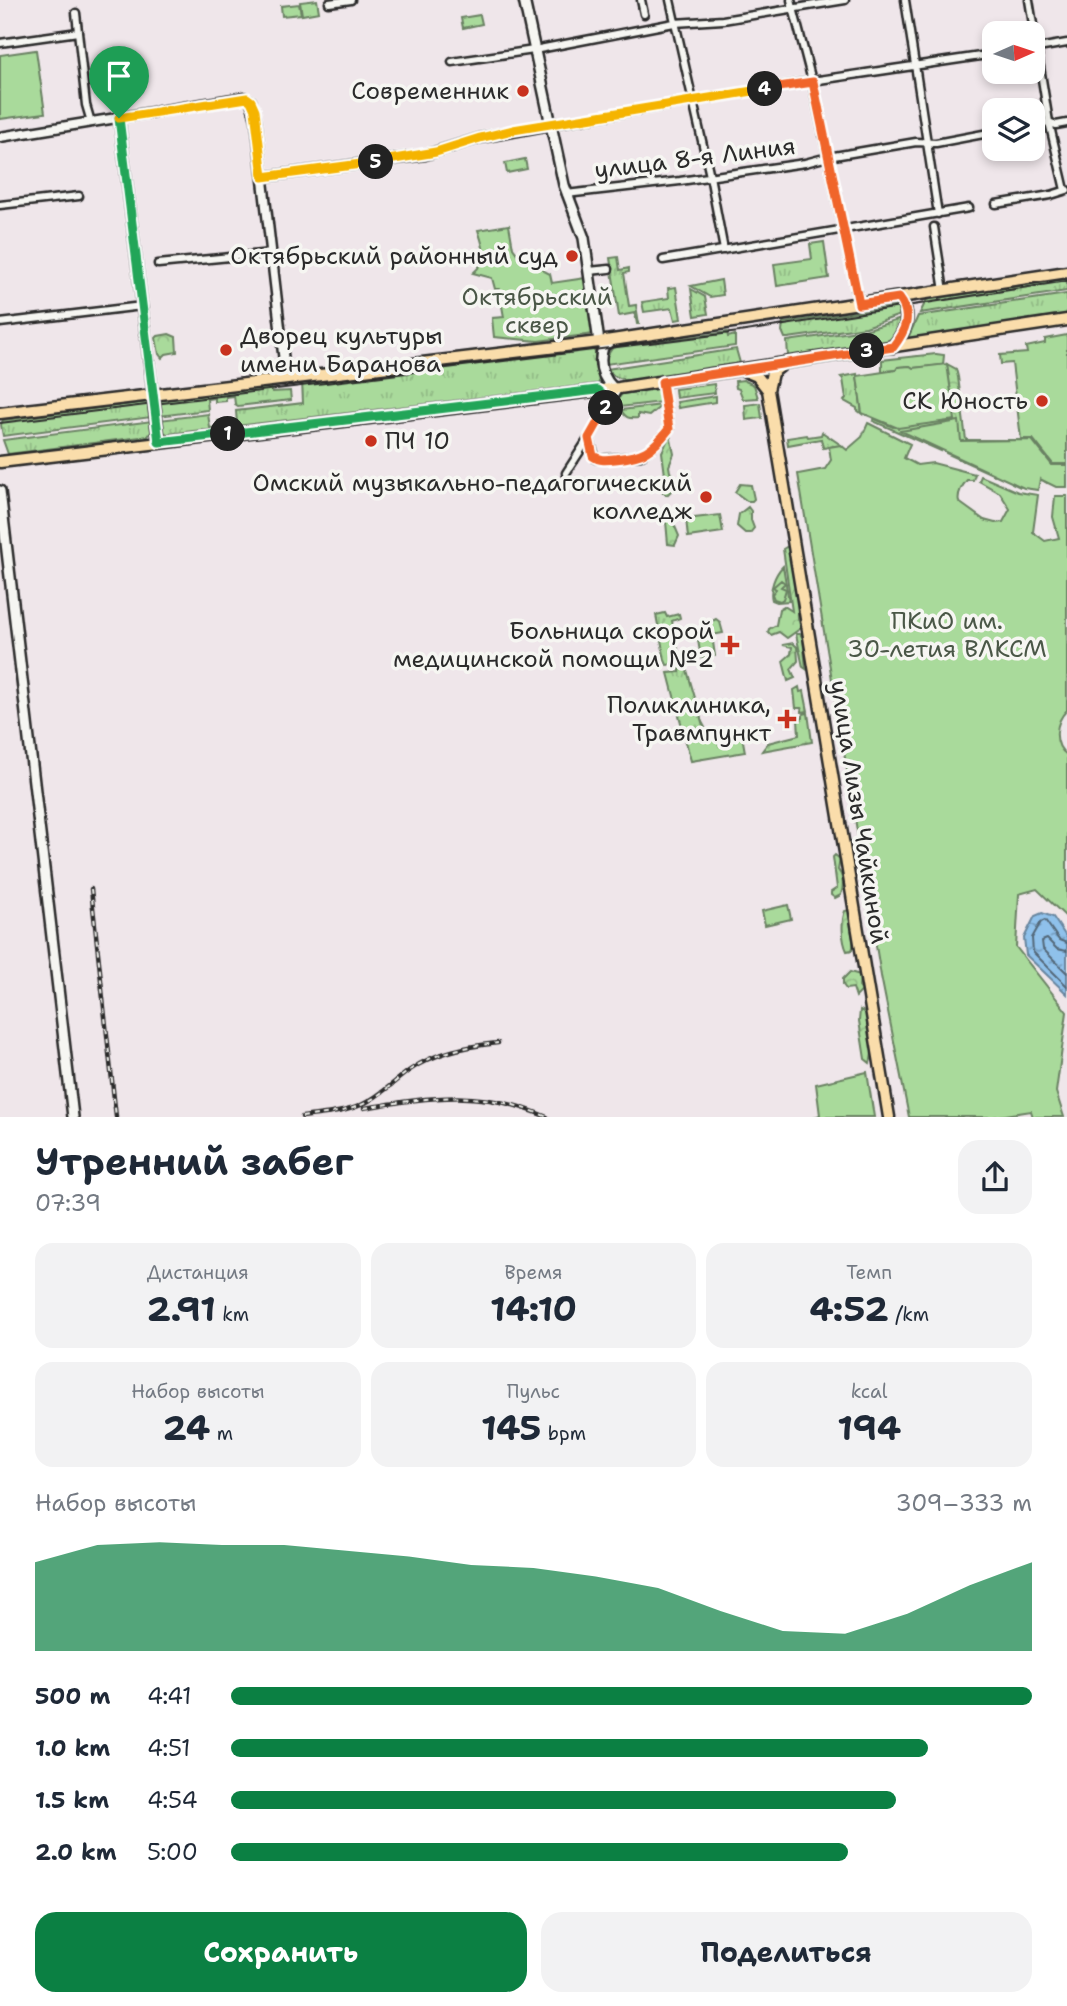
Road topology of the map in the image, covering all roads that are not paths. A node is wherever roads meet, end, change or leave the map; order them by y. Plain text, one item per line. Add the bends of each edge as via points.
1 (351, 0) edge
2 (524, 0) edge
3 (641, 0) edge
4 (670, 0) edge
5 (791, 0) edge
6 (845, 0) edge
7 (905, 0) edge
8 (1030, 0) edge
9 (329, 3) dead end
10 (794, 9) junction
11 (76, 13) dead end
12 (644, 14) dead end
13 (1032, 21) edge
14 (674, 23) junction
15 (78, 32) junction
16 (0, 43) edge
17 (1067, 43) edge
18 (1045, 46) edge
19 (534, 50) junction
20 (982, 56) edge
21 (452, 62) dead end
22 (915, 67) junction
23 (813, 82) junction
24 (1042, 84) edge
25 (693, 101) junction
26 (119, 118) junction
27 (91, 122) junction
28 (1049, 122) junction
29 (1045, 123) edge
30 (1067, 123) edge
31 (550, 125) junction
32 (982, 134) edge
33 (0, 137) edge
34 (927, 143) junction
35 (828, 157) junction
36 (710, 176) junction
37 (263, 177) junction
38 (1066, 190) edge
39 (566, 194) junction
40 (79, 196) dead end
41 (996, 204) dead end
42 (0, 205) edge
43 (969, 208) dead end
44 (938, 214) junction
45 (934, 227) dead end
46 (844, 230) junction
47 (723, 250) junction
48 (271, 253) junction
49 (663, 260) dead end
50 (158, 264) dead end
51 (609, 269) dead end
52 (589, 271) junction
53 (1067, 272) edge
54 (944, 291) junction
55 (899, 298) junction
56 (859, 304) junction
57 (142, 306) junction
58 (1067, 320) edge
59 (0, 323) edge
60 (611, 340) junction
61 (599, 342) junction
62 (893, 347) junction
63 (783, 364) junction
64 (742, 370) junction
65 (286, 379) junction
66 (662, 382) junction
67 (616, 388) junction
68 (597, 390) junction
69 (768, 390) junction
70 (153, 395) junction
71 (611, 402) junction
72 (0, 412) edge
73 (589, 438) junction
74 (159, 442) junction
75 (0, 462) edge
76 (566, 473) dead end
77 (0, 491) edge
78 (74, 1117) edge
79 (888, 1117) edge

1 - 9 street
2 - 19 main road
3 - 12 street
4 - 14 street
5 - 10 street
6 - 10 street
7 - 22 street
8 - 13 street
10 - 14 street
10 - 23 street
11 - 15 street
14 - 19 street
14 - 25 street
15 - 16 street
15 - 27 street
17 - 18 street
19 - 21 street
19 - 31 main road
20 - 22 street
22 - 23 street
22 - 34 street
23 - 25 street
23 - 35 street
24 - 28 street
25 - 31 street
25 - 36 street
26 - 27 street
26 - 37 street via 247,98 253,104
26 - 57 street
27 - 33 street
28 - 29 street
28 - 30 street
28 - 38 street
31 - 37 street via 480,138 425,155
31 - 39 main road
32 - 34 street, улица 8-я Линия
34 - 35 street, улица 8-я Линия
34 - 44 street
35 - 36 street, улица 8-я Линия
35 - 46 street
36 - 39 street, улица 8-я Линия
36 - 47 street
37 - 48 street
38 - 41 street
39 - 52 main road via 584,238
40 - 42 street
43 - 44 street
44 - 46 street
45 - 54 street
46 - 47 street
46 - 56 street
47 - 49 street
48 - 50 street
48 - 65 street
51 - 52 street
52 - 61 main road
53 - 54 main road
54 - 55 main road
55 - 56 main road
55 - 62 main road via 907,324
56 - 60 main road
57 - 59 street
57 - 70 street
58 - 62 main road
60 - 61 main road
60 - 67 main road via 603,347 601,358 604,378
61 - 65 main road
62 - 63 main road
63 - 64 main road
63 - 69 main road via 771,376
64 - 66 main road
64 - 69 main road via 757,376
65 - 70 main road
66 - 67 main road
66 - 73 street via 669,429 650,450 641,456 596,459
67 - 68 main road
67 - 71 street
68 - 71 street
68 - 74 main road
69 - 79 main road, улица Лизы Чайкиной
70 - 72 main road
70 - 74 main road
71 - 73 street
73 - 76 street
74 - 75 main road
77 - 78 main road

